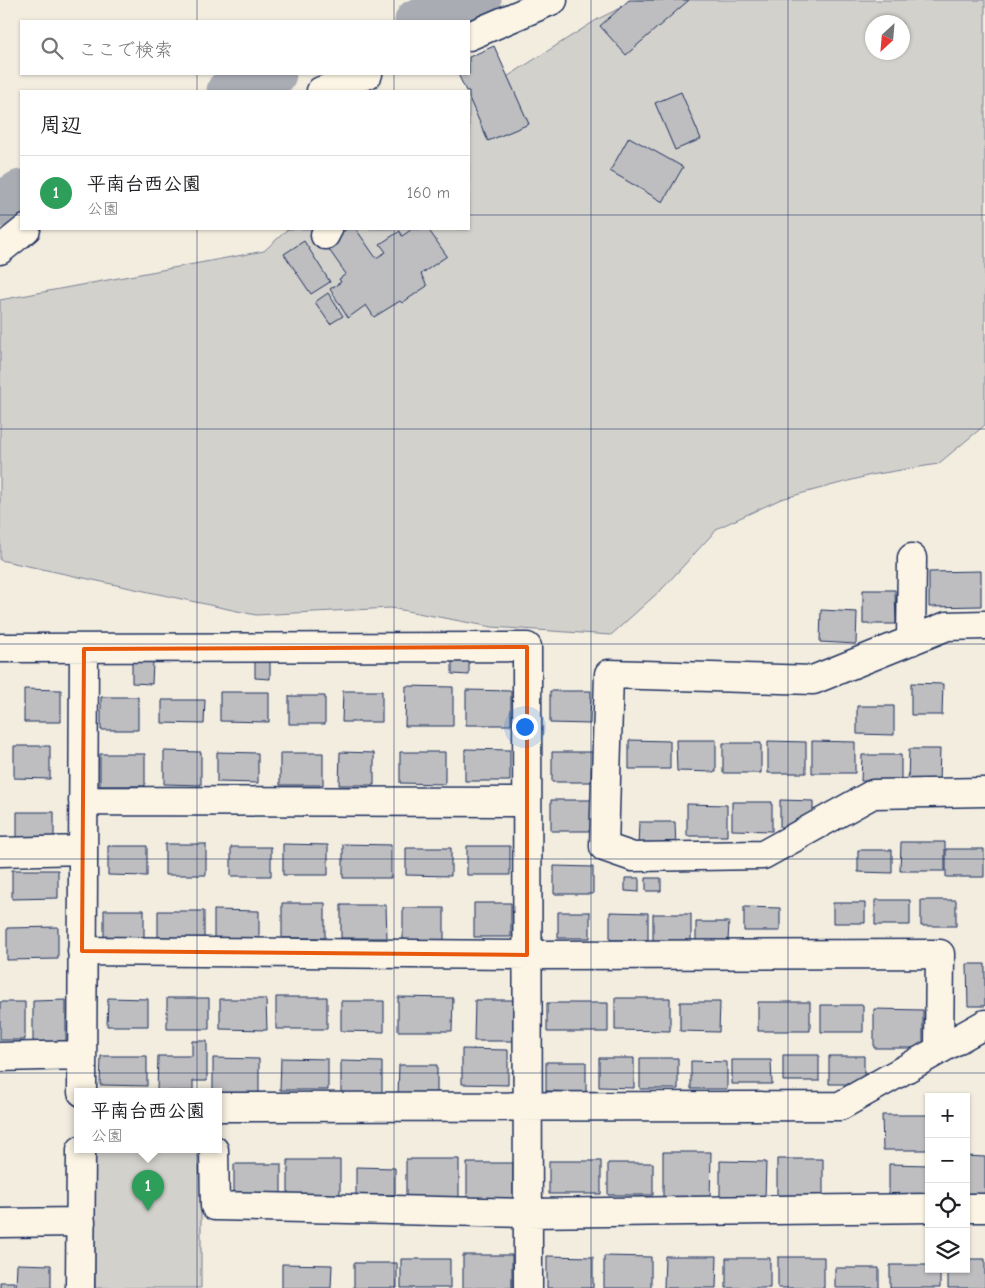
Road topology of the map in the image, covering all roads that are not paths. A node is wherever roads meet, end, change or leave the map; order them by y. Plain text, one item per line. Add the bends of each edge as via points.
1 (553, 0) edge
2 (470, 36) edge
3 (365, 75) edge
4 (324, 90) edge
5 (25, 230) edge
6 (0, 250) edge
7 (912, 558) dead end
8 (985, 625) edge
9 (911, 641) junction
10 (0, 648) edge
11 (84, 649) junction
12 (985, 792) edge
13 (83, 802) junction
14 (527, 802) junction
15 (83, 850) junction
16 (0, 852) edge
17 (82, 951) junction
18 (527, 955) junction
19 (985, 1024) edge
20 (939, 1048) junction
21 (82, 1055) junction
22 (0, 1057) edge
23 (82, 1088) edge
24 (222, 1107) edge
25 (528, 1108) junction
26 (81, 1153) edge
27 (214, 1153) edge
28 (925, 1208) edge
29 (970, 1208) edge
30 (985, 1208) edge
31 (528, 1213) junction
32 (81, 1222) junction
33 (0, 1223) edge
34 (80, 1288) edge
35 (528, 1288) edge

1 - 2 street
3 - 4 street
5 - 6 street
7 - 9 street
8 - 9 street via 948,626
9 - 12 street via 813,680 609,674 604,847 633,857 763,855 873,794
10 - 11 street
11 - 13 street
11 - 14 street via 527,647
13 - 14 street
13 - 15 street
14 - 18 street
15 - 16 street
15 - 17 street
17 - 18 street
17 - 21 street
18 - 20 street via 940,954
18 - 25 street
19 - 20 street
20 - 25 street via 840,1106
21 - 22 street
21 - 23 street
24 - 25 street
25 - 31 street
26 - 32 street
27 - 31 street via 215,1206
28 - 31 street
29 - 30 street
31 - 35 street
32 - 33 street
32 - 34 street

